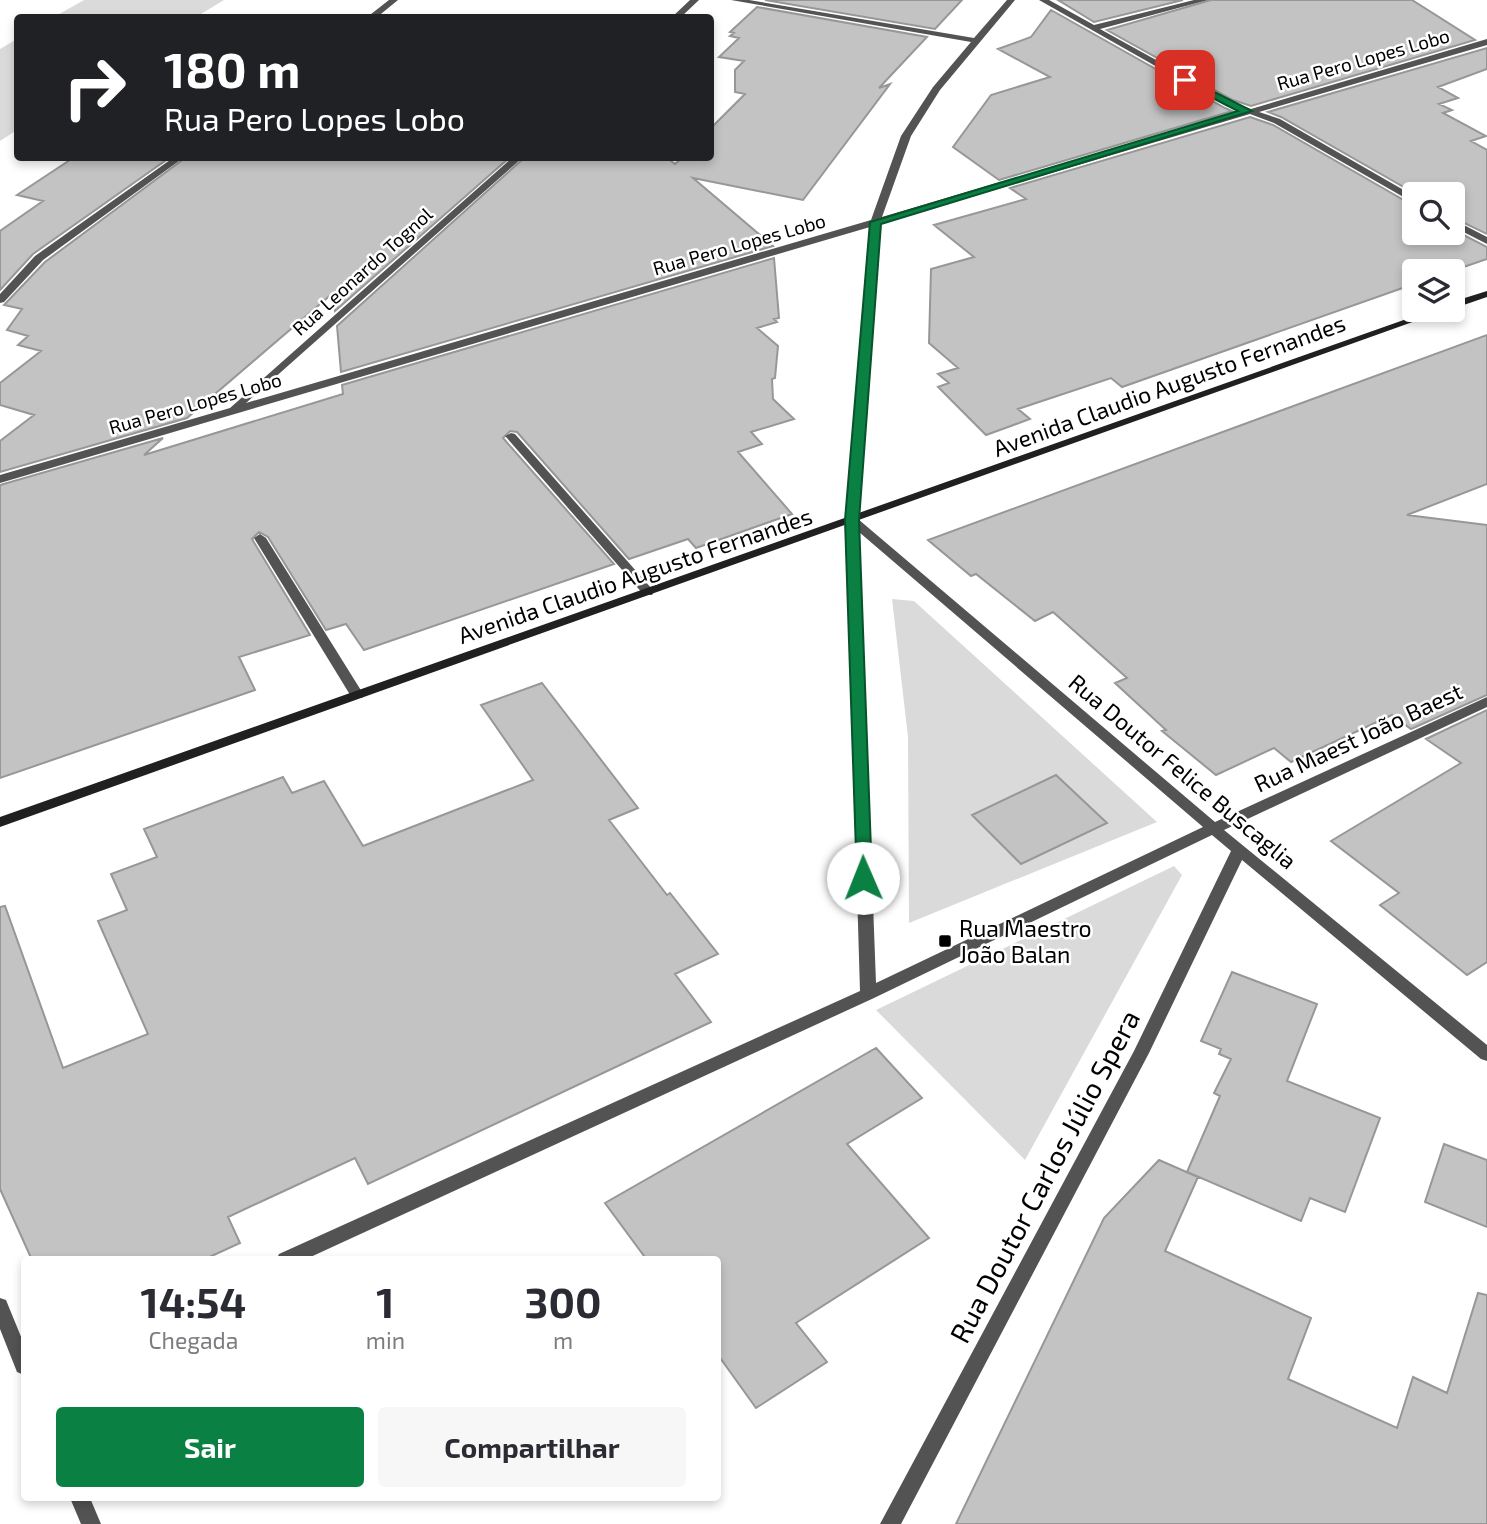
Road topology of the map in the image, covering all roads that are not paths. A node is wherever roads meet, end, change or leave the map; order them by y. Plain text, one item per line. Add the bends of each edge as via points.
1 (394, 0) edge
2 (695, 0) edge
3 (734, 0) edge
4 (1011, 0) edge
5 (1043, 0) edge
6 (1204, 0) edge
7 (375, 14) edge
8 (679, 14) edge
9 (1093, 28) junction
10 (977, 41) junction
11 (1487, 42) edge
12 (1247, 111) junction
13 (174, 161) edge
14 (514, 161) edge
15 (1402, 193) edge
16 (875, 222) junction
17 (1465, 229) edge
18 (1487, 242) edge
19 (1487, 293) edge
20 (0, 300) edge
21 (1465, 301) edge
22 (1407, 322) edge
23 (230, 411) junction
24 (511, 436) dead end
25 (0, 479) edge
26 (852, 520) junction
27 (260, 538) dead end
28 (648, 592) junction
29 (357, 695) junction
30 (1487, 702) edge
31 (0, 822) edge
32 (1214, 829) junction
33 (1240, 850) junction
34 (869, 994) junction
35 (1487, 1054) edge
36 (294, 1256) edge
37 (0, 1306) edge
38 (21, 1358) edge
39 (81, 1501) edge
40 (91, 1524) edge
41 (890, 1524) edge

1 - 7 street
2 - 8 street
3 - 10 street
4 - 10 street
5 - 9 street
6 - 9 street
9 - 12 street
10 - 16 street via 936,89 905,136
11 - 12 street, Rua Pero Lopes Lobo
12 - 15 street via 1277,121
12 - 16 street, Rua Pero Lopes Lobo
13 - 20 street via 39,258
14 - 23 street, Rua Leonardo Tognol
16 - 23 street, Rua Pero Lopes Lobo
16 - 26 street
17 - 18 street
19 - 21 street
22 - 26 street, Avenida Claudio Augusto Fernandes
23 - 25 street, Rua Pero Lopes Lobo
24 - 28 street
26 - 28 street, Avenida Claudio Augusto Fernandes
26 - 32 street, Rua Doutor Felice Buscaglia
26 - 34 street
27 - 29 street
28 - 29 street, Avenida Claudio Augusto Fernandes
29 - 31 street, Avenida Claudio Augusto Fernandes
30 - 32 street, Rua Maest João Baest
32 - 33 street, Rua Doutor Felice Buscaglia
32 - 34 street, Rua Maest João Baest
33 - 35 street, Rua Doutor Felice Buscaglia
33 - 41 street, Rua Doutor Carlos Júlio Spera via 1141,1053
34 - 36 street
37 - 38 street
39 - 40 street

